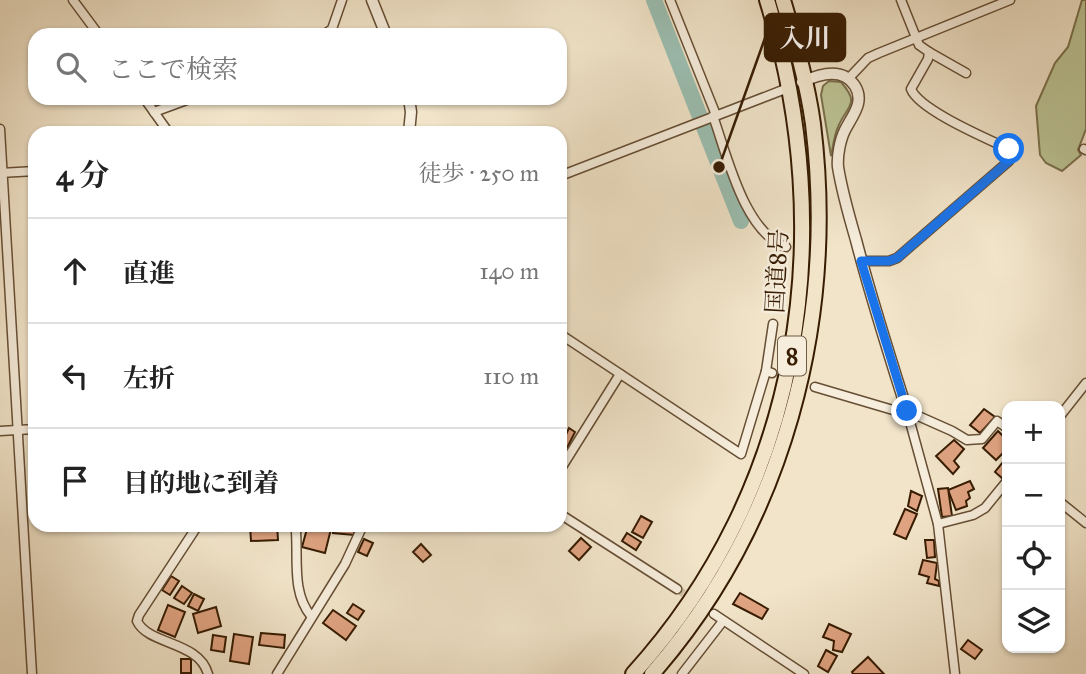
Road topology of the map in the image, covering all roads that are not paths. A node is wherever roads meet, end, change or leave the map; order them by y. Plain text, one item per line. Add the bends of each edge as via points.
1 (74, 0) edge
2 (342, 0) edge
3 (372, 0) edge
4 (670, 0) edge
5 (767, 0) edge
6 (783, 0) edge
7 (901, 0) edge
8 (1010, 0) edge
9 (94, 28) edge
10 (332, 28) edge
11 (383, 28) edge
12 (916, 39) junction
13 (929, 52) junction
14 (965, 73) dead end
15 (849, 78) junction
16 (805, 80) junction
17 (788, 88) junction
18 (149, 105) edge
19 (173, 105) edge
20 (410, 105) edge
21 (154, 112) junction
22 (714, 116) junction
23 (164, 126) edge
24 (410, 126) edge
25 (0, 128) edge
26 (28, 171) edge
27 (1, 173) edge
28 (567, 173) edge
29 (786, 247) dead end
30 (861, 261) junction
31 (773, 324) dead end
32 (567, 339) edge
33 (620, 374) junction
34 (1086, 383) edge
35 (816, 387) dead end
36 (1065, 410) edge
37 (907, 411) junction
38 (1002, 424) edge
39 (28, 429) edge
40 (18, 430) junction
41 (0, 431) edge
42 (567, 459) edge
43 (1002, 487) edge
44 (1065, 506) edge
45 (567, 518) edge
46 (1086, 523) edge
47 (938, 524) junction
48 (193, 532) edge
49 (296, 532) edge
50 (360, 532) edge
51 (677, 589) tunnel mouth
52 (714, 614) tunnel mouth
53 (311, 617) junction
54 (723, 621) junction
55 (32, 674) edge
56 (208, 674) edge
57 (277, 674) edge
58 (633, 674) edge
59 (652, 674) edge
60 (682, 674) edge
61 (804, 674) edge
62 (955, 674) edge

1 - 9 street
2 - 10 street
3 - 11 street
4 - 22 street
5 - 17 highway, 国道8号 / 8
6 - 16 highway, 国道8号 / 8
7 - 12 street
8 - 12 street
12 - 13 street
12 - 15 street via 868,58
13 - 14 street
13 - 30 street via 911,89 914,96 1013,154 897,258
15 - 16 street via 838,74
15 - 30 street via 858,105 843,133 838,161
16 - 17 street
16 - 59 highway, 国道8号 / 8 via 817,166 819,229 814,304 798,394 773,475 735,554 699,613
17 - 22 street
17 - 58 highway, 国道8号 / 8 via 801,170 803,228 800,297 781,405 763,462 721,551 671,629
18 - 21 street
19 - 21 street
20 - 24 street
21 - 23 street
22 - 28 street
22 - 29 street via 751,217 777,244
25 - 27 street
26 - 27 street
27 - 40 street
30 - 37 street
31 - 33 street via 769,372 741,454
32 - 33 street
33 - 42 street
34 - 36 street
35 - 37 street
37 - 38 street via 967,440 982,439 998,421
37 - 47 street
39 - 40 street
40 - 41 street
40 - 55 street
43 - 47 street via 973,515
44 - 46 street
45 - 51 street
47 - 62 street
48 - 56 street via 137,621 143,630 201,660
49 - 53 street via 299,595
50 - 53 street
52 - 54 street
53 - 57 street
54 - 60 street
54 - 61 street

